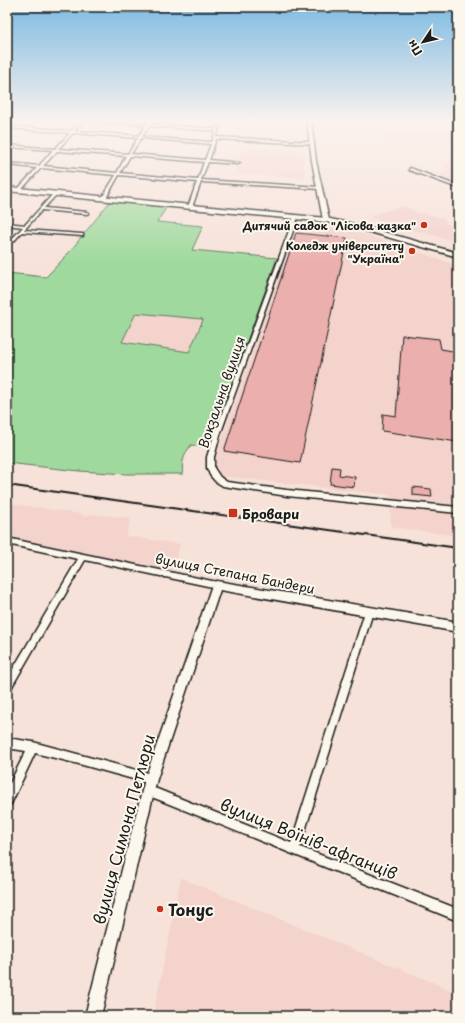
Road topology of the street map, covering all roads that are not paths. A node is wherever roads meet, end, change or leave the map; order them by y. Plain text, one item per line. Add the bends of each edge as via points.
1 (39, 168) edge
2 (60, 168) edge
3 (121, 168) edge
4 (205, 168) edge
5 (316, 168) edge
6 (410, 169) dead end
7 (118, 173) junction
8 (200, 180) junction
9 (458, 187) edge
10 (320, 188) junction
11 (7, 189) edge
12 (19, 190) junction
13 (55, 194) junction
14 (104, 198) junction
15 (190, 207) junction
16 (42, 209) junction
17 (87, 213) dead end
18 (296, 217) junction
19 (326, 220) junction
20 (7, 224) edge
21 (26, 226) junction
22 (22, 230) junction
23 (82, 235) dead end
24 (8, 243) edge
25 (458, 255) edge
26 (458, 510) edge
27 (7, 541) edge
28 (83, 557) junction
29 (217, 585) junction
30 (369, 612) junction
31 (458, 627) edge
32 (7, 687) edge
33 (7, 743) edge
34 (33, 747) junction
35 (149, 785) junction
36 (7, 800) edge
37 (294, 850) junction
38 (458, 915) edge
39 (93, 1016) edge

1 - 12 street
2 - 7 street
3 - 7 street
4 - 8 street
5 - 10 main road
6 - 9 street
7 - 8 street
7 - 14 street
8 - 10 street
8 - 15 street
10 - 19 main road
11 - 12 main road
12 - 13 main road
13 - 14 main road
13 - 16 street
14 - 15 main road
15 - 18 main road
16 - 17 street
16 - 21 street
18 - 19 main road
18 - 26 street, Вокзальна вулиця via 217,435 209,466 211,472 225,484 287,493
19 - 25 main road
20 - 21 street
21 - 22 street
22 - 23 street
22 - 24 street
27 - 28 street, вулиця Степана Бандери
28 - 29 street, вулиця Степана Бандери
28 - 32 street
29 - 30 street, вулиця Степана Бандери
29 - 35 street, вулиця Симона Петлюри
30 - 31 street, вулиця Степана Бандери
30 - 37 street
33 - 34 street, вулиця Воїнів-афганців
34 - 35 street, вулиця Воїнів-афганців via 115,768
34 - 36 street
35 - 37 street, вулиця Воїнів-афганців via 157,794
35 - 39 street, вулиця Симона Петлюри
37 - 38 street, вулиця Воїнів-афганців

